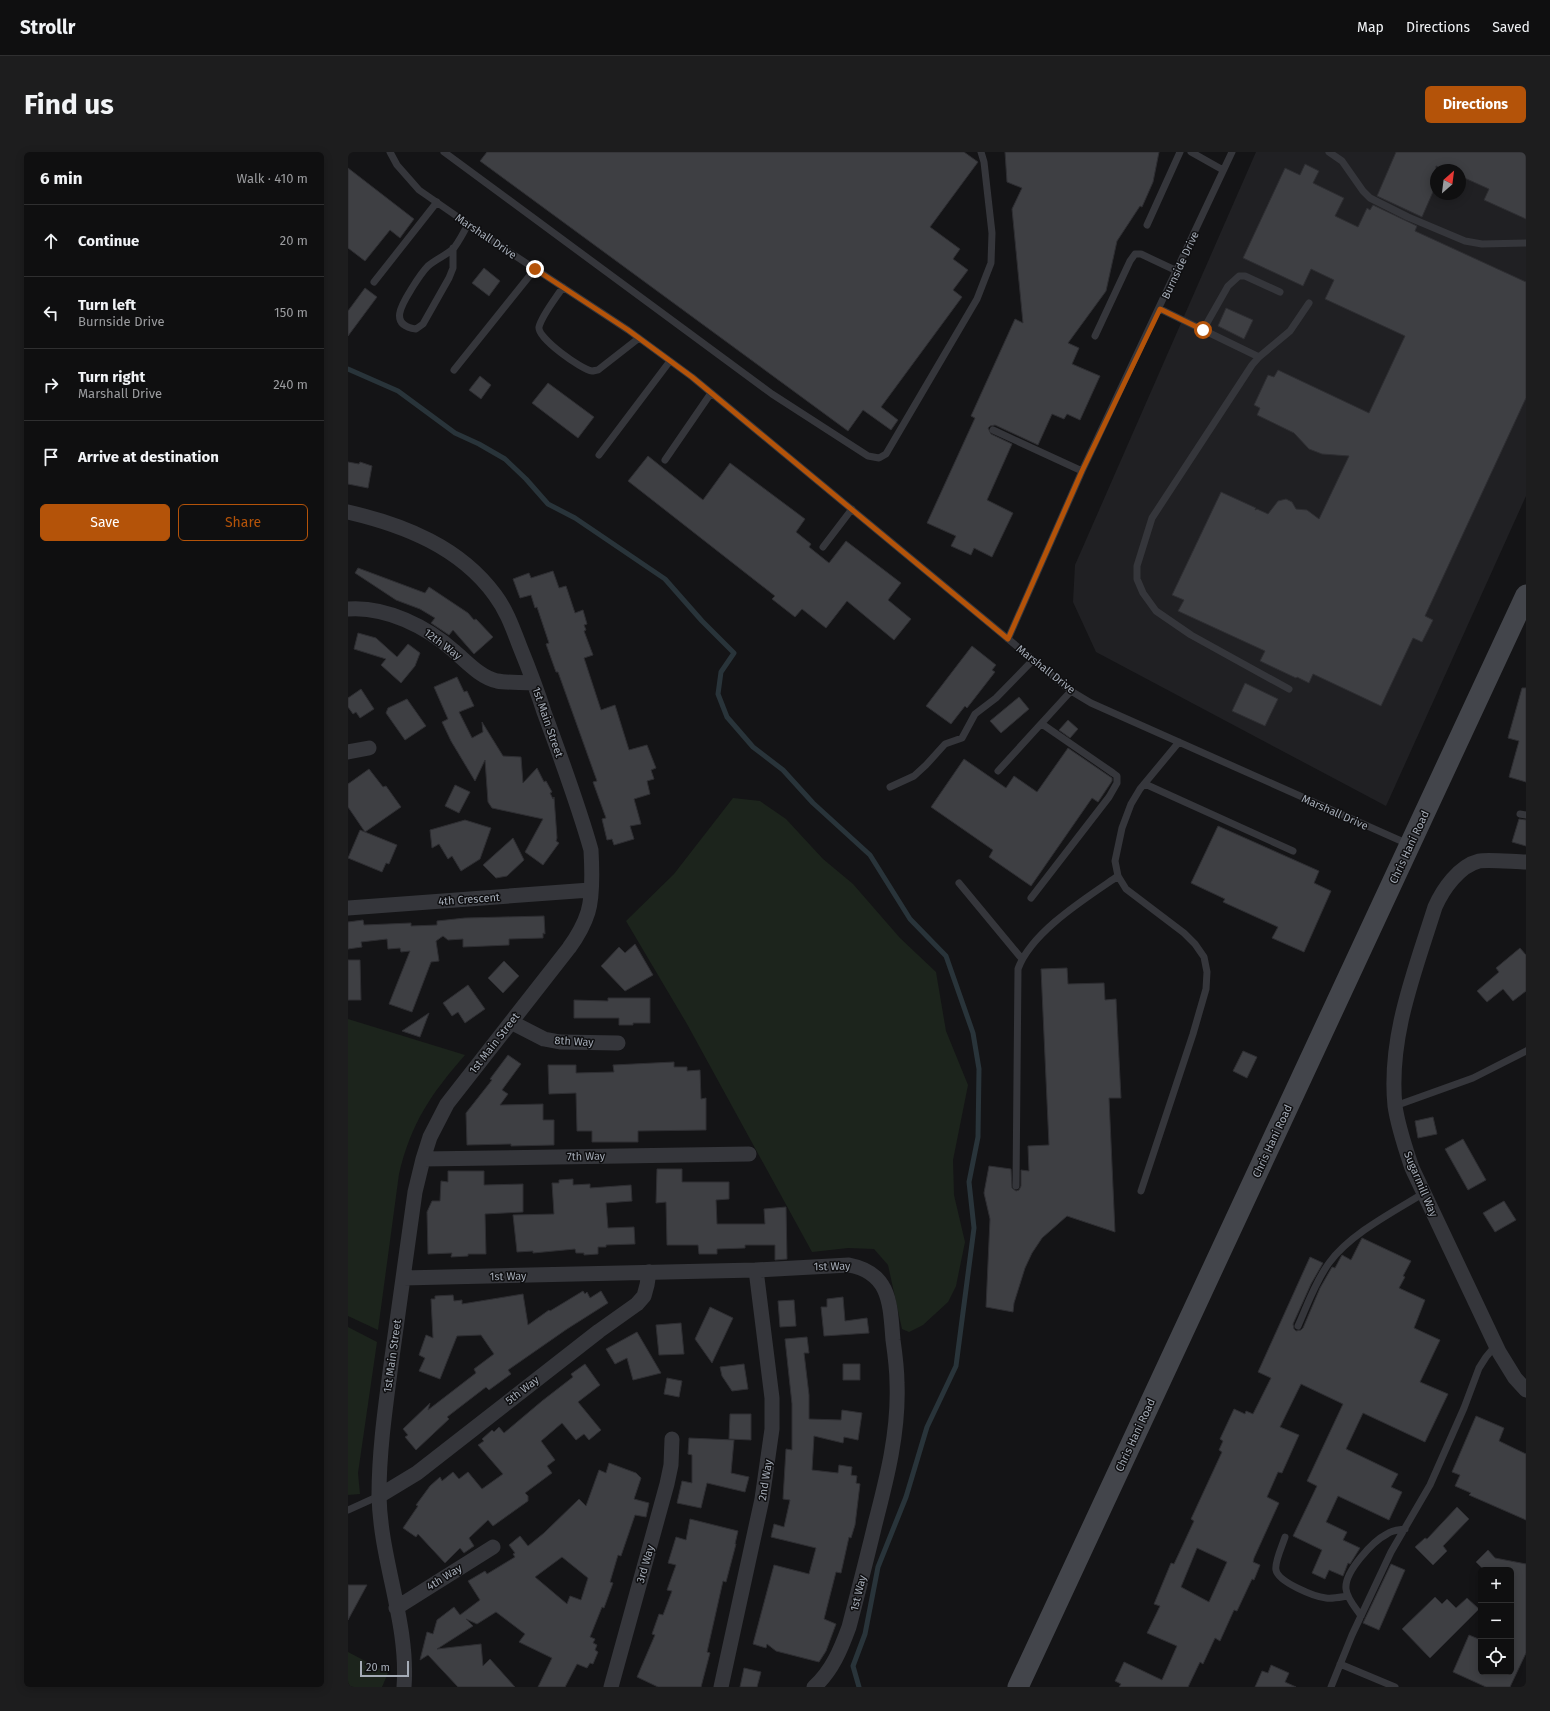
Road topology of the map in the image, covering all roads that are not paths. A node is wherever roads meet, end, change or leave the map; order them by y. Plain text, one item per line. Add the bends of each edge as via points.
1 (390, 152) edge
2 (444, 152) edge
3 (981, 152) edge
4 (1180, 152) edge
5 (1191, 152) edge
6 (1232, 152) edge
7 (1329, 152) edge
8 (1223, 170) junction
9 (437, 202) junction
10 (468, 224) junction
11 (1148, 225) dead end
12 (1526, 243) edge
13 (453, 248) junction
14 (535, 269) junction
15 (1177, 270) junction
16 (374, 282) dead end
17 (563, 288) junction
18 (1280, 292) dead end
19 (1309, 303) dead end
20 (1160, 309) junction
21 (1203, 330) junction
22 (1095, 336) dead end
23 (639, 338) junction
24 (1258, 357) junction
25 (670, 361) junction
26 (454, 370) dead end
27 (711, 393) junction
28 (993, 430) dead end
29 (599, 455) dead end
30 (665, 460) dead end
31 (1082, 471) junction
32 (852, 509) junction
33 (348, 512) edge
34 (823, 547) dead end
35 (1526, 595) edge
36 (348, 609) edge
37 (1008, 639) junction
38 (1032, 660) junction
39 (534, 682) junction
40 (1289, 689) dead end
41 (1071, 691) junction
42 (1042, 724) junction
43 (1179, 742) junction
44 (369, 748) dead end
45 (348, 752) edge
46 (998, 771) dead end
47 (1145, 784) junction
48 (890, 788) dead end
49 (1410, 845) junction
50 (1293, 851) dead end
51 (1526, 862) edge
52 (1118, 876) junction
53 (959, 883) dead end
54 (590, 890) junction
55 (1031, 898) dead end
56 (348, 908) edge
57 (1022, 959) junction
58 (511, 1022) junction
59 (618, 1042) dead end
60 (1526, 1051) edge
61 (1395, 1106) junction
62 (749, 1154) dead end
63 (423, 1159) junction
64 (1016, 1186) dead end
65 (1141, 1191) dead end
66 (1424, 1193) junction
67 (756, 1270) junction
68 (649, 1272) junction
69 (403, 1278) junction
70 (1298, 1326) dead end
71 (1496, 1345) junction
72 (1526, 1390) edge
73 (672, 1439) dead end
74 (379, 1496) junction
75 (348, 1510) edge
76 (1405, 1529) junction
77 (1285, 1536) dead end
78 (493, 1547) dead end
79 (1348, 1596) junction
80 (396, 1608) junction
81 (1361, 1616) junction
82 (1340, 1664) junction
83 (404, 1687) edge
84 (611, 1687) edge
85 (721, 1687) edge
86 (814, 1687) edge
87 (1018, 1687) edge
88 (1331, 1687) edge
89 (1395, 1687) edge

1 - 9 lane, Marshall Drive via 397,165 415,185
2 - 3 lane via 772,394 868,456 879,458 886,454 977,299 991,263 992,233
4 - 11 lane
5 - 8 lane
6 - 8 lane, Burnside Drive
7 - 12 lane via 1342,161 1370,198 1408,217 1465,241 1482,244
8 - 15 lane, Burnside Drive
9 - 10 lane, Marshall Drive
9 - 16 lane
10 - 13 lane
10 - 14 lane, Marshall Drive
13 - 13 lane via 453,268 430,312 423,324 416,329 407,328 401,322 401,305 429,265
14 - 17 lane, Marshall Drive
14 - 26 lane
15 - 20 lane, Burnside Drive
15 - 22 lane via 1141,254 1135,254
17 - 23 lane, Marshall Drive
17 - 23 lane via 543,319 539,328 540,334 582,367 591,371 598,370
18 - 21 lane via 1245,276 1239,276 1228,286
19 - 24 lane via 1290,331
20 - 21 lane
20 - 31 lane, Burnside Drive
21 - 24 lane
23 - 25 lane, Marshall Drive
24 - 40 lane via 1152,518 1137,566 1137,579 1156,611 1191,635
25 - 27 lane, Marshall Drive
25 - 29 lane
27 - 30 lane
27 - 32 lane, Marshall Drive
28 - 31 lane
31 - 37 lane, Burnside Drive
32 - 34 lane
32 - 37 lane, Marshall Drive
33 - 39 street, 1st Main Street via 412,531 440,545 471,569 495,595 510,620
35 - 49 main road, Chris Hani Road
36 - 39 street, 12th Way via 368,610 404,619 427,630 484,676 497,681
37 - 38 lane, Marshall Drive
38 - 41 lane, Marshall Drive
38 - 48 lane via 996,698 975,714 962,738 945,744 914,776
39 - 54 street, 1st Main Street via 591,850
41 - 42 lane
41 - 43 lane, Marshall Drive via 1091,703
42 - 46 lane
42 - 55 lane via 1117,776 1117,783
43 - 47 lane
43 - 49 lane, Marshall Drive
44 - 45 street
47 - 50 lane
47 - 52 lane via 1131,804 1122,828 1115,861
49 - 87 main road, Chris Hani Road
51 - 61 street, Sugarmill Way via 1480,861 1456,875 1441,894 1399,1026
52 - 57 lane via 1066,913
52 - 65 lane via 1126,889 1195,944 1204,957 1208,972 1206,989 1193,1034
53 - 57 lane
54 - 56 street, 4th Crescent
54 - 58 street, 1st Main Street via 588,911 570,948
57 - 64 lane via 1018,970
58 - 59 street, 8th Way via 544,1039 560,1042
58 - 63 street, 1st Main Street via 447,1104 430,1137
60 - 61 lane via 1473,1078
61 - 66 street, Sugarmill Way via 1409,1160
62 - 63 street, 7th Way
63 - 69 street, 1st Main Street via 415,1192
66 - 70 lane via 1356,1235 1338,1252 1322,1275
66 - 71 street, Sugarmill Way
67 - 68 street, 1st Way
67 - 85 street, 2nd Way via 772,1398 772,1429 762,1499
67 - 86 street, 1st Way via 849,1265 861,1267 882,1284 890,1307 897,1383 892,1453 849,1627 830,1669
68 - 69 street, 1st Way
68 - 74 street, 5th Way via 644,1296 637,1304 418,1472
69 - 74 street, 1st Main Street via 381,1436
71 - 72 street, Sugarmill Way via 1515,1378
71 - 76 lane via 1479,1368 1430,1485
73 - 84 street, 3rd Way via 667,1484
74 - 75 lane
74 - 80 street, 1st Main Street via 381,1524
76 - 79 lane via 1388,1533 1363,1554 1346,1582
76 - 81 lane via 1391,1552
77 - 79 lane via 1276,1565 1278,1575 1285,1581 1320,1597
78 - 80 street, 4th Way
79 - 81 lane
80 - 83 street, 1st Main Street via 403,1643
81 - 82 lane
82 - 88 lane
82 - 89 lane

